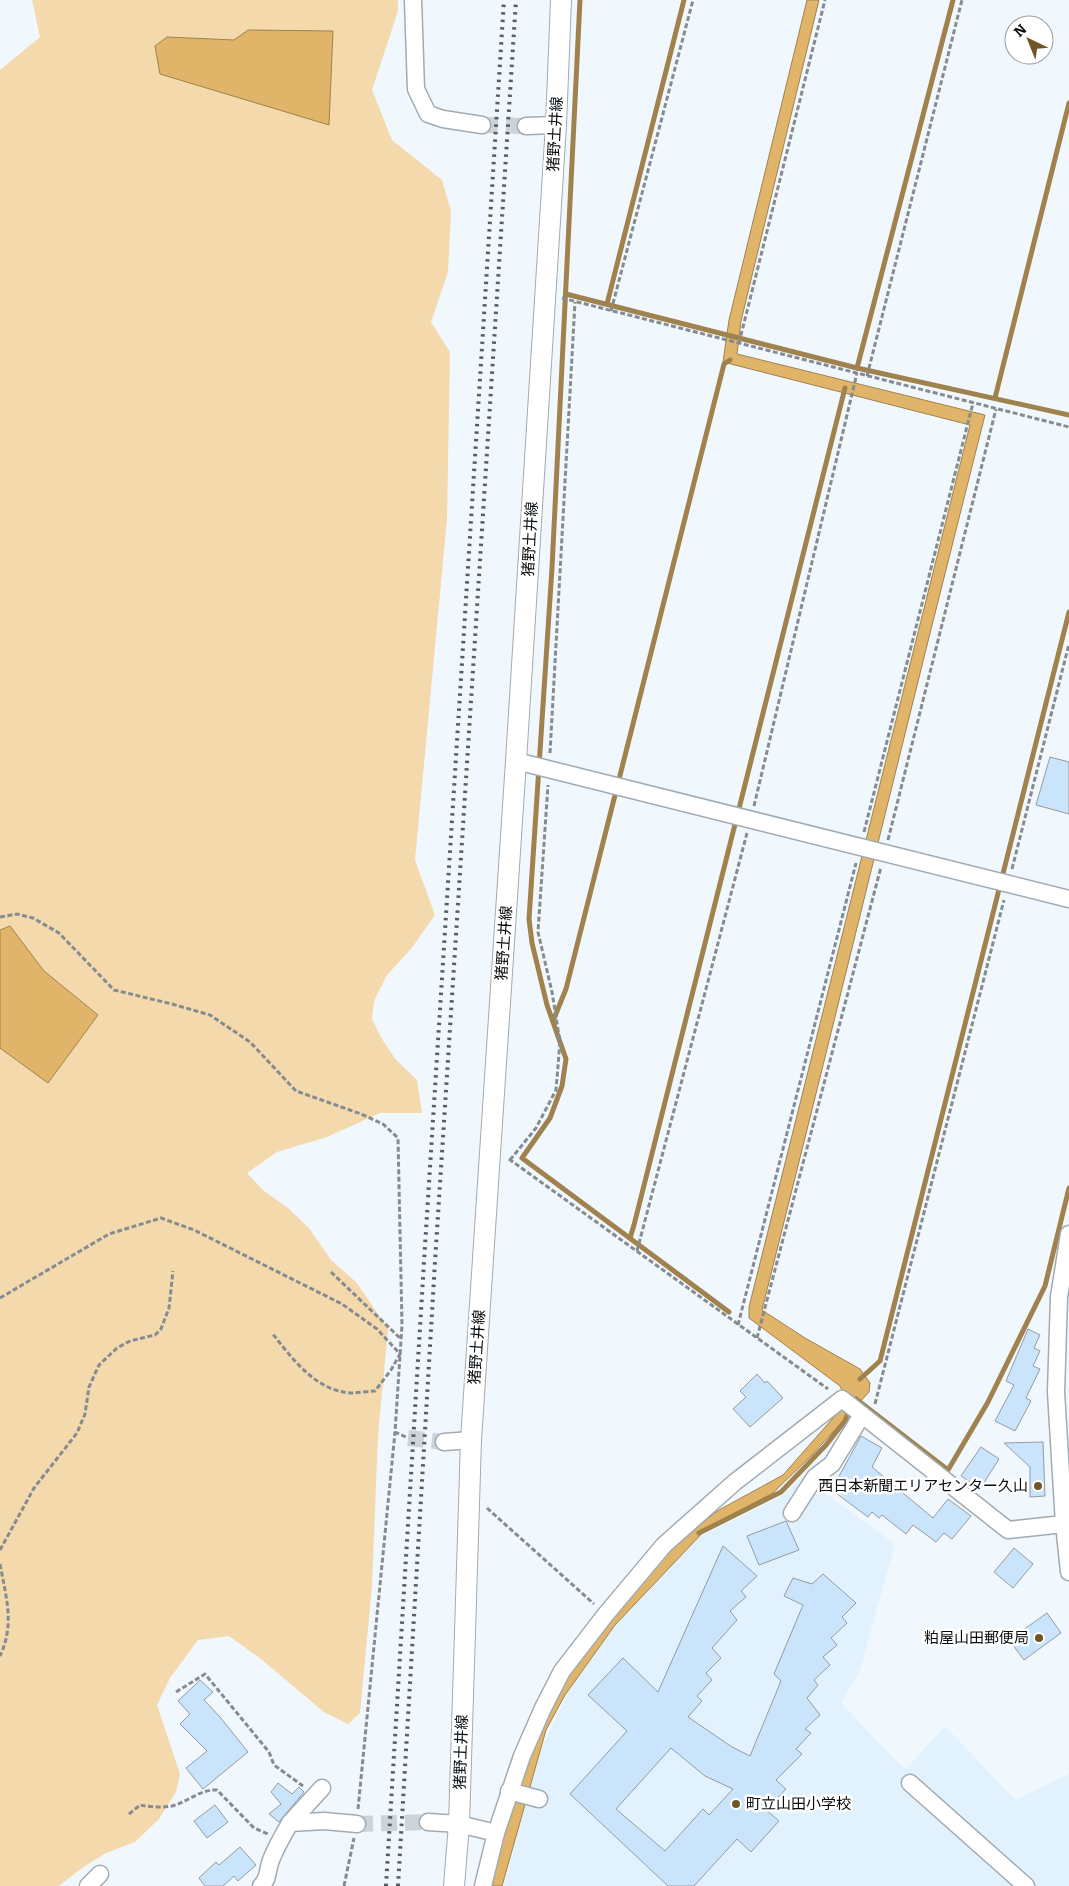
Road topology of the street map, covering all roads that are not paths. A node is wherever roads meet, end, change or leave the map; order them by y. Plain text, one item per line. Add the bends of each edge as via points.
1 (413, 0) edge
2 (562, 0) edge
3 (556, 125) junction
4 (482, 126) tunnel mouth
5 (526, 126) tunnel mouth
6 (516, 761) junction
7 (1069, 899) edge
8 (1069, 1234) edge
9 (863, 1416) junction
10 (471, 1440) junction
11 (444, 1442) tunnel mouth
12 (1064, 1444) edge
13 (792, 1513) dead end
14 (1064, 1524) junction
15 (1069, 1572) edge
16 (910, 1783) dead end
17 (509, 1791) junction
18 (318, 1793) road end
19 (539, 1800) dead end
20 (428, 1822) tunnel mouth
21 (290, 1823) junction
22 (357, 1824) tunnel mouth
23 (459, 1824) junction
24 (496, 1833) junction
25 (100, 1874) dead end
26 (88, 1886) edge
27 (261, 1886) edge
28 (454, 1886) edge
29 (483, 1886) edge
30 (1026, 1886) edge

1 - 4 street via 416,89 428,114
2 - 3 main road, 猪野土井線
3 - 5 street
3 - 6 main road, 猪野土井線
6 - 7 street
6 - 10 main road, 猪野土井線
8 - 12 street via 1059,1297 1056,1392
9 - 13 street via 832,1464 815,1477
9 - 14 street via 1008,1530
9 - 17 street via 842,1399 735,1482 664,1545 562,1671
10 - 11 street
10 - 23 main road, 猪野土井線
12 - 14 street
14 - 15 street
16 - 30 street
17 - 19 street
17 - 24 street
18 - 21 street
20 - 23 street
21 - 22 street via 324,1821
21 - 27 street via 279,1840 266,1881
23 - 24 street
23 - 28 main road, 猪野土井線
24 - 29 street
25 - 26 street

